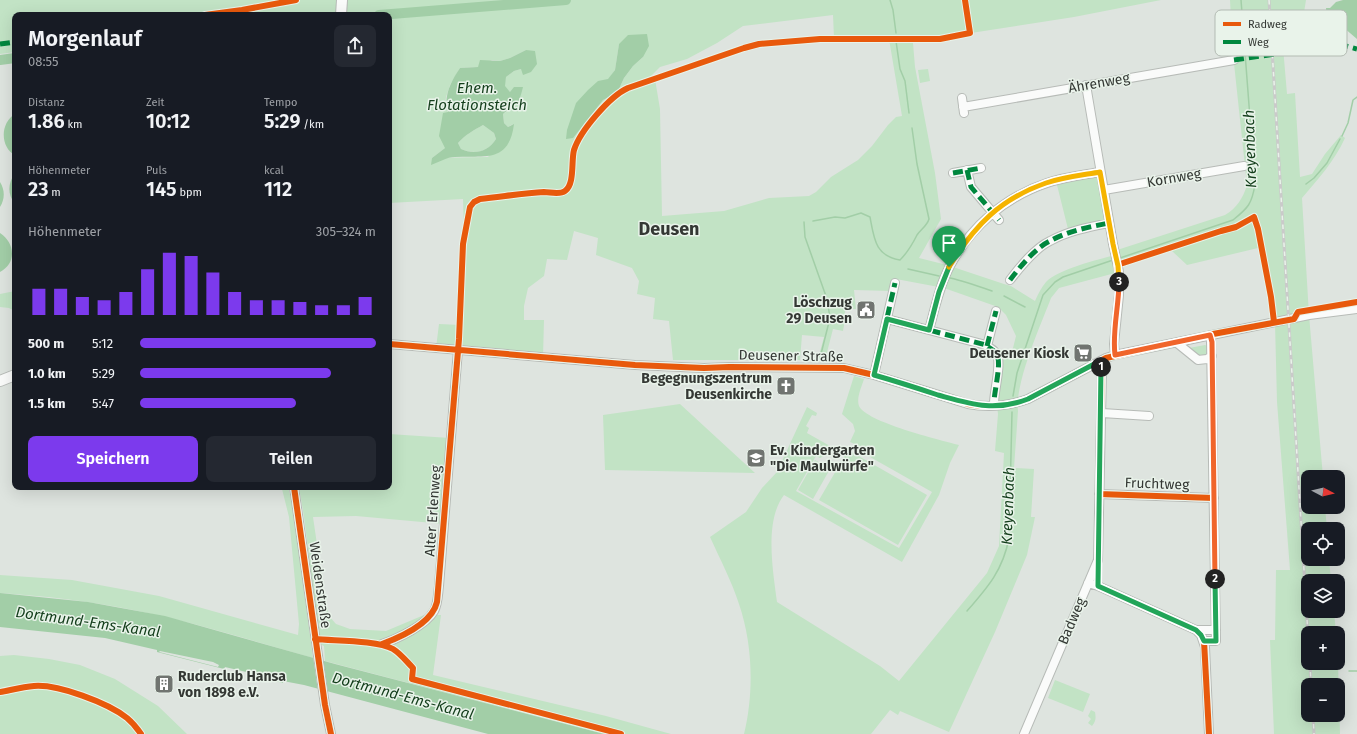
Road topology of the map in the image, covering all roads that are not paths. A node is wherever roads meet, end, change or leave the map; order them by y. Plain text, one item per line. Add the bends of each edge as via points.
1 (342, 0) edge
2 (341, 12) edge
3 (1234, 60) dead end
4 (1086, 85) junction
5 (963, 106) dead end
6 (1244, 166) dead end
7 (981, 168) dead end
8 (967, 170) junction
9 (953, 172) dead end
10 (1100, 172) junction
11 (1104, 190) junction
12 (992, 212) junction
13 (999, 220) dead end
14 (1109, 223) junction
15 (1010, 280) dead end
16 (895, 283) dead end
17 (1357, 309) edge
18 (996, 311) dead end
19 (887, 319) junction
20 (929, 330) junction
21 (1210, 335) junction
22 (1177, 343) junction
23 (392, 344) edge
24 (987, 346) junction
25 (458, 350) junction
26 (1115, 355) junction
27 (1212, 356) junction
28 (1100, 361) junction
29 (874, 375) junction
30 (12, 376) edge
31 (0, 381) edge
32 (994, 406) junction
33 (1102, 414) junction
34 (1148, 416) dead end
35 (294, 490) edge
36 (1099, 494) junction
37 (1214, 498) junction
38 (1098, 560) junction
39 (1088, 583) junction
40 (1098, 586) junction
41 (1196, 630) junction
42 (1216, 630) junction
43 (1204, 641) junction
44 (382, 644) dead end
45 (331, 734) edge
46 (1024, 734) edge
47 (1209, 734) edge

1 - 2 main road
3 - 4 street, Ährenweg
4 - 5 street, Ährenweg
4 - 10 street
6 - 11 street, Kornweg
7 - 8 street
8 - 9 street
8 - 12 street via 971,187
10 - 11 street
10 - 12 street via 1047,182 1012,198
11 - 14 street
12 - 13 street
12 - 20 street via 968,238 949,267
14 - 15 street via 1081,229 1048,241 1027,254
14 - 26 street via 1119,282
16 - 19 street
17 - 21 street, Deusener Straße
18 - 24 street
19 - 20 street
19 - 29 street
20 - 24 street
21 - 22 street, Deusener Straße
21 - 27 street
22 - 26 street, Deusener Straße
22 - 27 street via 1198,360
23 - 25 street, Deusener Straße
24 - 32 street via 997,353 998,357
25 - 29 street, Deusener Straße via 704,368 838,367
25 - 44 street, Alter Erlenweg via 436,608 431,616 417,626
26 - 28 street, Deusener Straße
27 - 37 street
28 - 32 street, Deusener Straße via 1028,399
28 - 33 street, Badweg
29 - 32 street, Deusener Straße via 968,404
30 - 31 main road
33 - 34 street
33 - 36 street, Badweg
35 - 45 street, Weidenstraße via 324,705
36 - 37 street, Fruchtweg
36 - 38 street, Badweg
37 - 42 street
38 - 39 street, Badweg
38 - 40 street
39 - 40 street
39 - 46 street, Badweg
40 - 41 street
41 - 42 street
41 - 43 street
42 - 43 street via 1216,641
43 - 47 street

